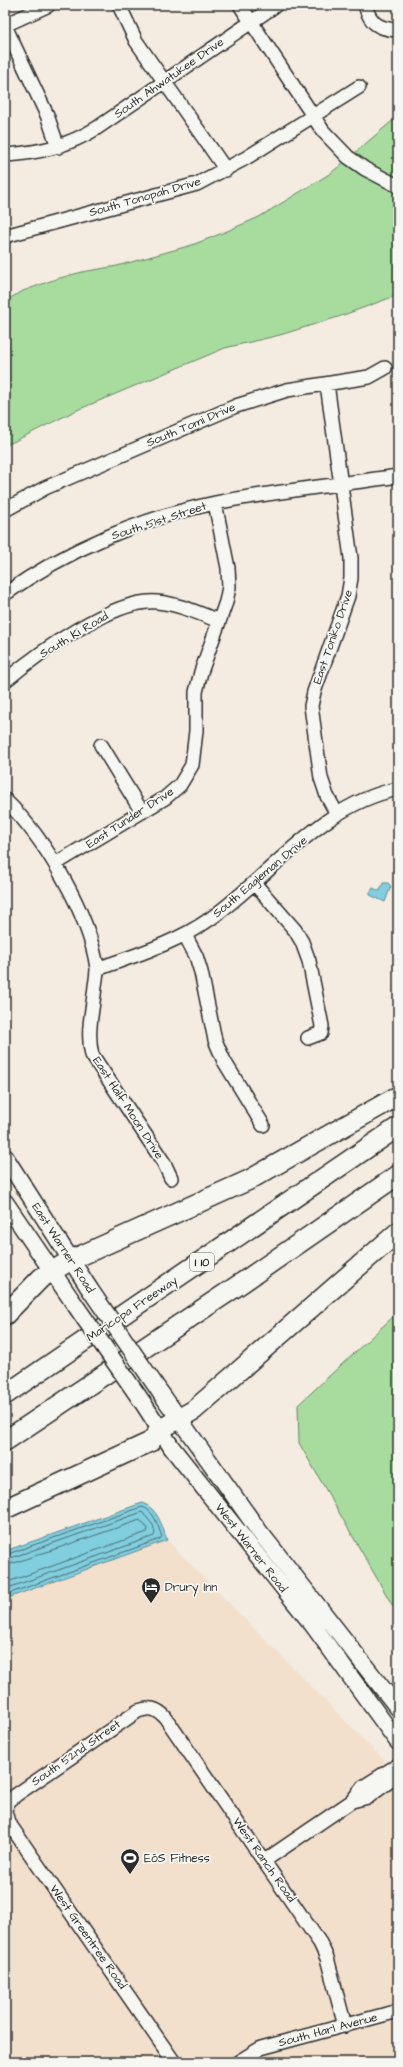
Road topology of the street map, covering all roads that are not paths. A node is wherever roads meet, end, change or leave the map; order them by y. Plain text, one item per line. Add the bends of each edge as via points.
1 (49, 5) edge
2 (119, 5) edge
3 (240, 5) edge
4 (276, 5) edge
5 (365, 5) edge
6 (251, 21) junction
7 (5, 26) edge
8 (398, 30) edge
9 (164, 81) junction
10 (359, 87) dead end
11 (313, 117) junction
12 (58, 147) junction
13 (5, 156) edge
14 (226, 170) junction
15 (398, 186) edge
16 (5, 236) edge
17 (385, 368) dead end
18 (327, 384) junction
19 (398, 476) edge
20 (341, 484) junction
21 (215, 503) junction
22 (5, 510) edge
23 (5, 594) edge
24 (219, 621) junction
25 (5, 681) edge
26 (101, 745) dead end
27 (398, 790) edge
28 (5, 800) edge
29 (142, 812) junction
30 (337, 814) junction
31 (55, 864) junction
32 (254, 883) junction
33 (185, 935) junction
34 (97, 969) junction
35 (308, 1038) dead end
36 (398, 1096) edge
37 (263, 1125) dead end
38 (398, 1127) edge
39 (5, 1157) edge
40 (398, 1175) edge
41 (171, 1178) dead end
42 (5, 1202) edge
43 (398, 1232) edge
44 (71, 1260) junction
45 (52, 1272) junction
46 (5, 1315) edge
47 (123, 1338) joint
48 (107, 1351) joint
49 (5, 1395) edge
50 (178, 1418) junction
51 (161, 1429) junction
52 (5, 1441) edge
53 (5, 1509) edge
54 (333, 1652) junction
55 (154, 1708) joint
56 (398, 1708) edge
57 (398, 1726) edge
58 (398, 1742) edge
59 (398, 1765) edge
60 (398, 1775) edge
61 (352, 1801) junction
62 (5, 1810) edge
63 (264, 1861) junction
64 (398, 2011) edge
65 (345, 2026) junction
66 (174, 2062) edge
67 (238, 2062) edge

1 - 7 street
2 - 9 street via 136,42
3 - 6 street
4 - 6 street, South Ahwatukee Drive
5 - 8 street via 374,23 385,29
6 - 9 street, South Ahwatukee Drive
6 - 11 street
7 - 12 street via 47,115
9 - 12 street, South Ahwatukee Drive via 97,128 79,139
9 - 14 street
10 - 11 street, South Tonopah Drive
11 - 14 street, South Tonopah Drive
11 - 15 street via 348,157
12 - 13 street, South Ahwatukee Drive via 32,154
14 - 16 street, South Tonopah Drive via 196,184
17 - 18 street, South Tomi Drive via 369,377
18 - 20 street, East Toniko Drive
18 - 22 street, South Tomi Drive via 287,390 236,406 45,488
19 - 20 street, South 51st Street
20 - 21 street, South 51st Street
20 - 30 street, East Toniko Drive via 351,558 351,578 344,612 311,706 321,778
21 - 23 street, South 51st Street via 163,517 113,535 52,564
21 - 24 street, East Tunder Drive via 228,568 229,587
24 - 25 street, South Ki Road via 180,605 156,602 132,604 106,614 64,639
24 - 29 street, East Tunder Drive via 196,692 196,731 192,766 180,785
26 - 29 street
27 - 30 street, South Eagleman Drive via 372,795
28 - 31 street, East Half Moon Drive via 36,836
29 - 31 street, East Tunder Drive
30 - 32 street, South Eagleman Drive
31 - 34 street, East Half Moon Drive via 80,913
32 - 33 street, South Eagleman Drive via 230,904
32 - 35 street via 295,930 309,961 322,1026 321,1033
33 - 34 street, South Eagleman Drive
33 - 37 street via 201,972 215,1040 224,1061
34 - 41 street, East Half Moon Drive via 89,1029 92,1055 164,1163
36 - 44 highway via 249,1180
38 - 49 highway, Maricopa Freeway / I 10
39 - 44 main road, East Warner Road
40 - 52 highway
42 - 45 main road, East Warner Road
43 - 50 highway via 194,1410
44 - 45 highway
44 - 47 main road, East Warner Road, bridge
45 - 46 highway via 41,1278
45 - 48 main road, East Warner Road, bridge
47 - 50 main road, West Warner Road, bridge
48 - 51 main road, West Warner Road, bridge
50 - 51 highway
50 - 56 main road, West Warner Road via 192,1434 259,1531
51 - 53 highway via 150,1442
51 - 54 main road, West Warner Road via 172,1448
54 - 57 main road via 343,1653 352,1663
54 - 58 main road, West Warner Road
55 - 62 street, South 52nd Street via 138,1711 16,1795 9,1801
55 - 63 street, West Ranch Road via 165,1717
59 - 61 street via 363,1787
60 - 61 street via 368,1796
61 - 63 street
62 - 66 street, West Greentree Road via 8,1822
63 - 65 street, West Ranch Road via 320,1943 327,1958
64 - 65 street, South Harl Avenue
65 - 67 street, South Harl Avenue via 261,2048

